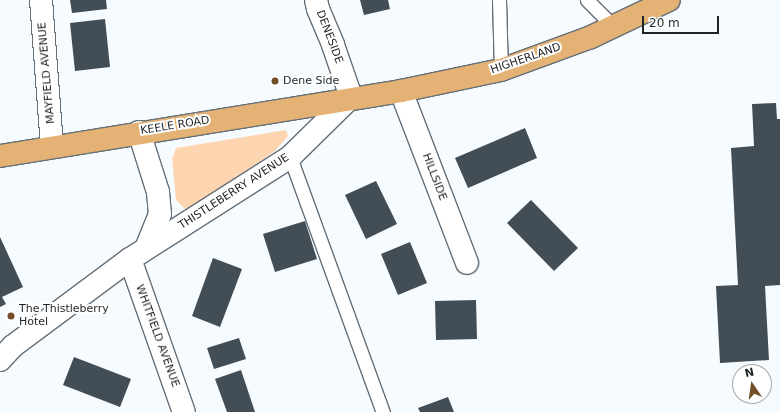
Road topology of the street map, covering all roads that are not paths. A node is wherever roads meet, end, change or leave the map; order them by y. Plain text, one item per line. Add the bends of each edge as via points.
1 (41, 0) edge
2 (316, 0) edge
3 (499, 0) edge
4 (587, 0) edge
5 (669, 0) edge
6 (614, 27) junction
7 (501, 70) junction
8 (401, 91) junction
9 (351, 97) junction
10 (139, 132) junction
11 (52, 146) junction
12 (0, 156) edge
13 (290, 156) junction
14 (139, 253) junction
15 (467, 263) dead end
16 (0, 360) edge
17 (184, 412) edge
18 (382, 412) edge

1 - 11 street, MAYFIELD AVENUE
2 - 9 street, DENESIDE
3 - 7 lane
4 - 6 lane
5 - 6 main road, HIGHERLAND
6 - 7 main road, HIGHERLAND
7 - 8 main road, HIGHERLAND
8 - 9 main road, HIGHERLAND
8 - 15 street, HILLSIDE
9 - 10 main road, KEELE ROAD
9 - 13 street, THISTLEBERRY AVENUE
10 - 11 main road, KEELE ROAD
10 - 14 street via 158,192 160,214
11 - 12 main road, KEELE ROAD
13 - 14 street, THISTLEBERRY AVENUE
13 - 18 lane
14 - 16 street, THISTLEBERRY AVENUE via 13,346
14 - 17 street, WHITFIELD AVENUE

